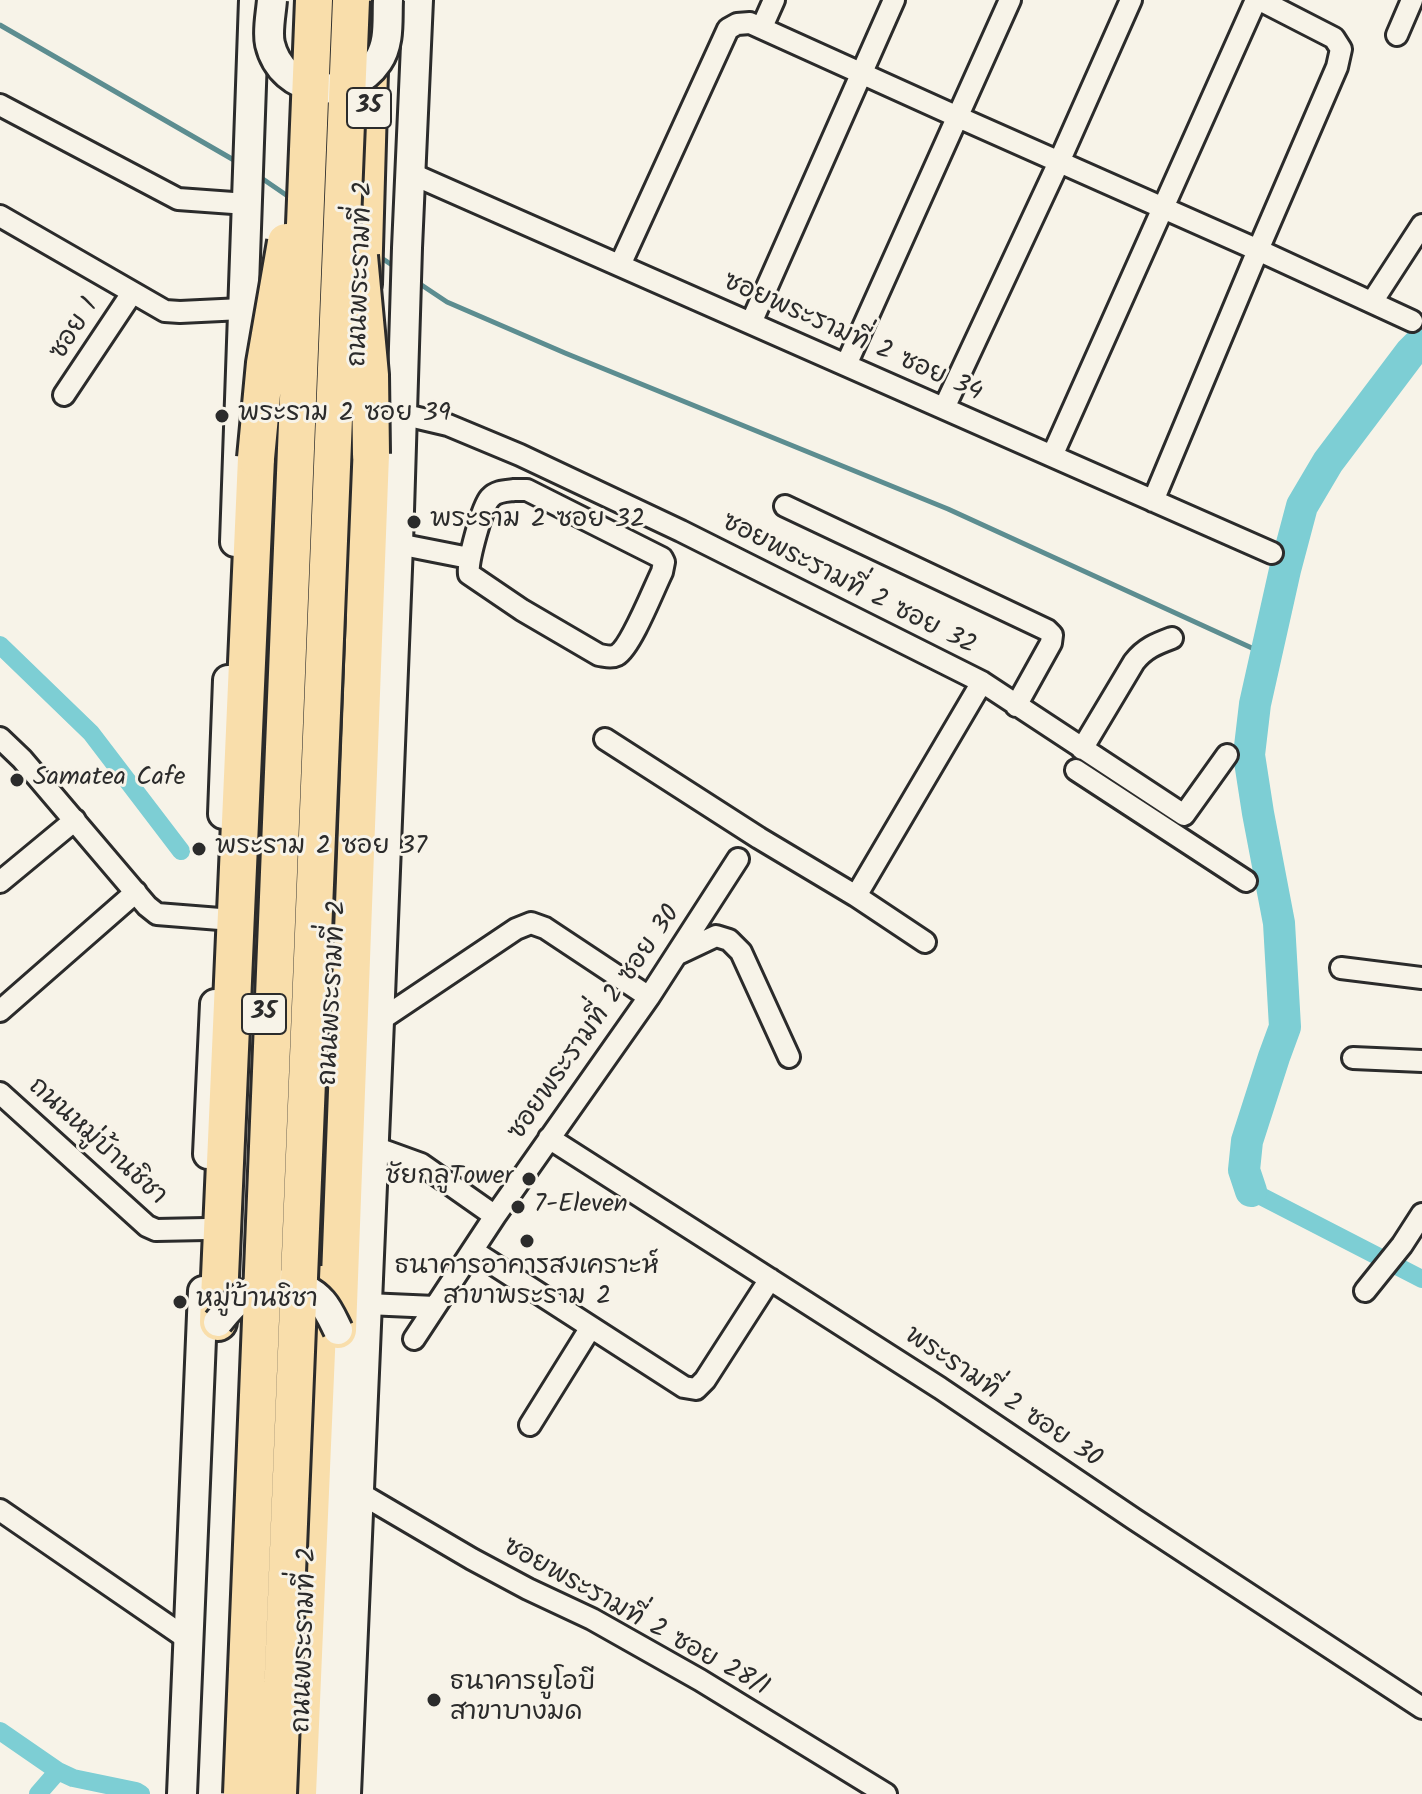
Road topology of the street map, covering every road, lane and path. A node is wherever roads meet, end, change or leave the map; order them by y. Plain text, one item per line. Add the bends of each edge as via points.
1 (254, 0) edge
2 (272, 0) edge
3 (306, 0) edge
4 (314, 0) edge
5 (351, 0) edge
6 (373, 0) edge
7 (388, 0) edge
8 (418, 0) edge
9 (774, 0) edge
10 (894, 0) edge
11 (1010, 0) edge
12 (1131, 0) edge
13 (1258, 0) edge
14 (1412, 0) edge
15 (762, 27) junction
16 (1397, 35) dead end
17 (862, 73) junction
18 (0, 105) edge
19 (310, 110) junction
20 (346, 111) junction
21 (958, 117) junction
22 (1059, 162) junction
23 (412, 174) junction
24 (247, 198) junction
25 (1162, 208) junction
26 (0, 216) edge
27 (1422, 225) edge
28 (1258, 250) junction
29 (620, 265) junction
30 (132, 293) junction
31 (1372, 302) junction
32 (242, 309) junction
33 (1412, 321) dead end
34 (751, 323) junction
35 (846, 365) junction
36 (64, 395) dead end
37 (944, 408) junction
38 (401, 414) junction
39 (1052, 456) junction
40 (1153, 501) junction
41 (785, 506) dead end
42 (398, 544) junction
43 (1272, 553) dead end
44 (469, 558) junction
45 (1172, 638) dead end
46 (982, 682) junction
47 (1016, 706) junction
48 (605, 739) dead end
49 (4, 748) edge
50 (1082, 749) junction
51 (1227, 755) dead end
52 (1076, 770) dead end
53 (1163, 800) junction
54 (1150, 818) junction
55 (75, 820) junction
56 (738, 859) dead end
57 (1246, 881) dead end
58 (0, 882) edge
59 (136, 892) junction
60 (856, 896) junction
61 (220, 919) junction
62 (925, 942) dead end
63 (677, 955) junction
64 (1341, 968) dead end
65 (1422, 978) edge
66 (649, 997) junction
67 (0, 1011) edge
68 (379, 1021) junction
69 (789, 1057) dead end
70 (1353, 1058) dead end
71 (1422, 1061) edge
72 (0, 1093) edge
73 (549, 1138) junction
74 (374, 1147) junction
75 (1422, 1214) edge
76 (495, 1216) junction
77 (206, 1229) junction
78 (473, 1251) junction
79 (770, 1279) junction
80 (1365, 1291) dead end
81 (367, 1304) junction
82 (435, 1307) junction
83 (218, 1322) junction
84 (591, 1327) junction
85 (338, 1330) junction
86 (414, 1339) dead end
87 (530, 1425) dead end
88 (358, 1492) junction
89 (0, 1510) edge
90 (189, 1640) junction
91 (1422, 1708) edge
92 (188, 1790) edge
93 (233, 1794) edge
94 (242, 1794) edge
95 (278, 1794) edge
96 (300, 1794) edge
97 (320, 1794) edge
98 (346, 1794) edge
99 (886, 1794) edge

1 - 24 main road, 35
2 - 7 main road, bridge via 269,41 282,67 302,83 328,89 355,83 377,62 387,38
3 - 93 highway, 35
4 - 19 highway, bridge
5 - 20 highway, bridge
6 - 96 highway, ถนนพระรามที่ 2 / 35, bridge
8 - 23 main road, ถนนพระรามที่ 2 / 35
9 - 15 street
10 - 17 street
11 - 21 street
12 - 22 street
13 - 25 street
13 - 28 street via 1334,38 1341,49
14 - 16 street
15 - 17 street
15 - 29 street via 750,23 728,29
17 - 21 street
17 - 34 street
18 - 24 street via 178,199
19 - 83 highway, bridge via 258,424
19 - 94 highway, bridge
20 - 85 highway, bridge via 371,441
20 - 95 highway, bridge
21 - 22 street
21 - 35 street
22 - 25 street
22 - 37 street
23 - 29 street, ซอยพระรามที่ 2 ซอย 34
23 - 38 main road, ถนนพระรามที่ 2 / 35
24 - 32 main road, 35
25 - 28 street
25 - 39 street
26 - 30 street
27 - 31 street
28 - 31 street
28 - 40 street
29 - 34 street, ซอยพระรามที่ 2 ซอย 34
30 - 32 street via 165,311
30 - 36 street, ซอย 1
31 - 33 street
32 - 61 main road, 35
34 - 35 street, ซอยพระรามที่ 2 ซอย 34
35 - 37 street, ซอยพระรามที่ 2 ซอย 34
37 - 39 street, ซอยพระรามที่ 2 ซอย 34
38 - 42 main road, ถนนพระรามที่ 2 / 35
38 - 46 street, ซอยพระรามที่ 2 ซอย 32 via 448,425 520,455
39 - 40 street, ซอยพระรามที่ 2 ซอย 34
40 - 43 street, ซอยพระรามที่ 2 ซอย 34
41 - 47 street via 1047,630 1051,643
42 - 44 street
42 - 68 main road, ถนนพระรามที่ 2 / 35
44 - 44 street via 487,502 498,492 527,490 664,562 629,642 611,657 599,655 472,576
45 - 50 street via 1143,650
46 - 47 street, ซอยพระรามที่ 2 ซอย 32
46 - 60 street
47 - 50 street, ซอยพระรามที่ 2 ซอย 32
48 - 60 street
49 - 55 street
50 - 53 street, ซอยพระรามที่ 2 ซอย 32
51 - 53 street, ซอยพระรามที่ 2 ซอย 32 via 1184,815
52 - 54 street
53 - 54 street
54 - 57 street
55 - 58 street
55 - 59 street
56 - 63 street, ซอยพระรามที่ 2 ซอย 30
59 - 61 street via 157,914
59 - 67 street
60 - 62 street
61 - 77 main road, 35
63 - 66 street, ซอยพระรามที่ 2 ซอย 30
63 - 69 street via 716,936 729,940 741,952
64 - 65 street
66 - 68 street via 531,923
66 - 73 street, ซอยพระรามที่ 2 ซอย 30
68 - 74 main road, ถนนพระรามที่ 2 / 35
70 - 71 street
72 - 77 street, ถนนหมู่บ้านชิชา via 147,1226
73 - 76 street, ซอยพระรามที่ 2 ซอย 30
73 - 79 street, พระรามที่ 2 ซอย 30
74 - 76 street via 421,1164
74 - 81 main road, ถนนพระรามที่ 2 / 35
75 - 80 street
76 - 78 street, ซอยพระรามที่ 2 ซอย 30
77 - 90 main road, 35
78 - 82 street, ซอยพระรามที่ 2 ซอย 30
78 - 84 street
79 - 84 street via 696,1389 684,1387
79 - 91 street, พระรามที่ 2 ซอย 30
81 - 82 street
81 - 88 main road, ถนนพระรามที่ 2 / 35
82 - 86 street, ซอยพระรามที่ 2 ซอย 30
83 - 85 main road, bridge via 247,1293 284,1284 318,1298
83 - 92 main road
84 - 87 street
85 - 97 main road
88 - 98 main road, ถนนพระรามที่ 2 / 35
88 - 99 street, ซอยพระรามที่ 2 ซอย 28/1 via 673,1665
89 - 90 street
90 - 92 main road, 35

